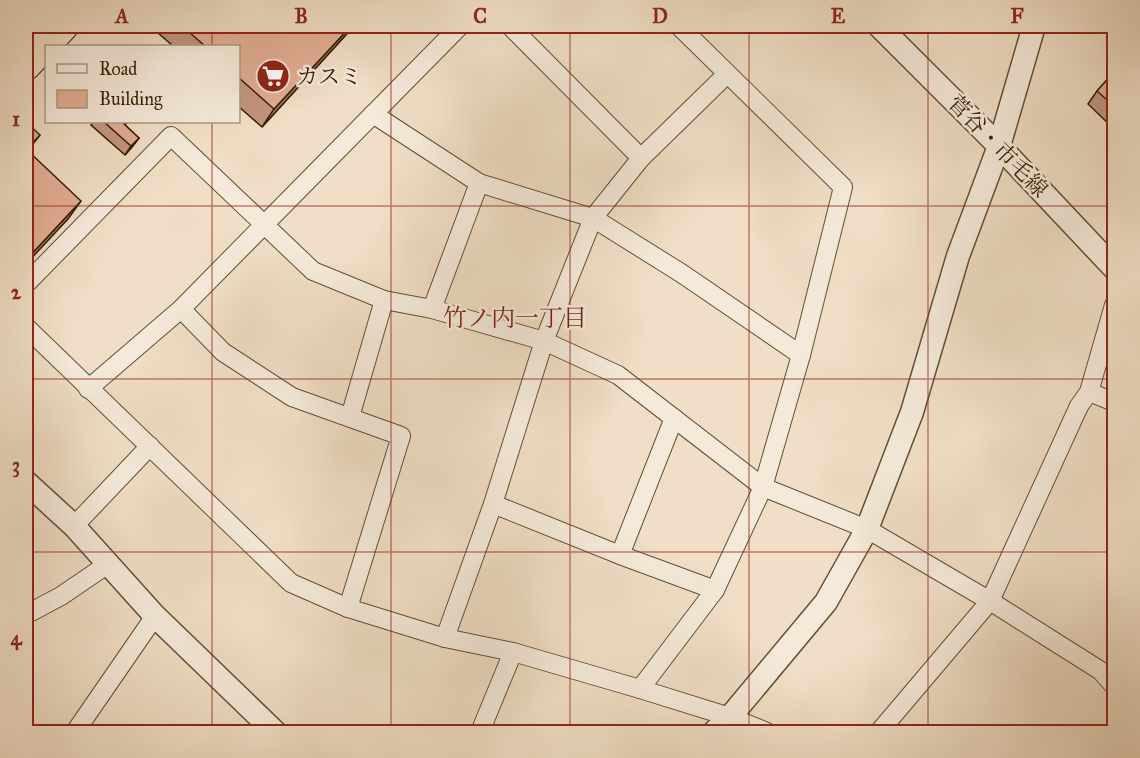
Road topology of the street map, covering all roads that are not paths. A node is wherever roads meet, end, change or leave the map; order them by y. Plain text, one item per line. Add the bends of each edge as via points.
1 (63, 26) edge
2 (460, 26) edge
3 (510, 26) edge
4 (679, 26) edge
5 (879, 26) edge
6 (1034, 26) edge
7 (26, 65) edge
8 (727, 74) junction
9 (374, 114) junction
10 (999, 146) junction
11 (641, 158) junction
12 (479, 183) junction
13 (593, 218) junction
14 (262, 225) junction
15 (1114, 268) edge
16 (26, 284) edge
17 (384, 300) junction
18 (1114, 305) edge
19 (181, 309) junction
20 (432, 309) junction
21 (26, 327) edge
22 (544, 341) junction
23 (801, 355) junction
24 (88, 389) junction
25 (1089, 392) junction
26 (1114, 402) edge
27 (350, 417) junction
28 (674, 418) junction
29 (150, 446) junction
30 (26, 482) edge
31 (763, 487) junction
32 (493, 504) junction
33 (74, 526) junction
34 (867, 529) junction
35 (620, 555) junction
36 (108, 564) junction
37 (715, 590) junction
38 (990, 601) junction
39 (348, 608) junction
40 (26, 612) edge
41 (154, 616) junction
42 (445, 638) junction
43 (513, 652) junction
44 (1114, 686) edge
45 (640, 689) junction
46 (722, 725) edge
47 (75, 732) edge
48 (275, 732) edge
49 (480, 732) edge
50 (767, 732) edge
51 (879, 732) edge

1 - 7 highway
2 - 9 street
3 - 11 street
4 - 8 street
5 - 10 street, 菅谷・市毛線
6 - 10 street
8 - 11 street
8 - 23 street via 843,187
9 - 12 street
9 - 14 street
10 - 15 street, 菅谷・市毛線
10 - 34 street via 958,256 912,412
11 - 13 street
12 - 13 street
12 - 20 street
13 - 22 street
13 - 23 street
14 - 16 street via 171,136
14 - 17 street via 313,271
14 - 19 street
17 - 20 street
17 - 27 street
18 - 25 street
19 - 24 street
19 - 27 street via 223,352 292,397
20 - 22 street
21 - 24 street
22 - 28 street via 618,375
22 - 32 street
23 - 31 street
24 - 29 street
25 - 26 street
25 - 38 street via 1079,406
27 - 39 street via 401,436
28 - 31 street
28 - 35 street
29 - 33 street
29 - 39 street via 291,583
30 - 33 street
31 - 34 street
31 - 37 street
32 - 35 street
32 - 42 street
33 - 36 street
34 - 38 street
34 - 46 street via 826,602
35 - 37 street
36 - 40 street via 62,596
36 - 41 street
37 - 45 street
38 - 44 street via 1101,670
38 - 51 street
39 - 42 street
41 - 47 street
41 - 48 street
42 - 43 street
43 - 45 street
43 - 49 street
45 - 46 street
46 - 50 street

